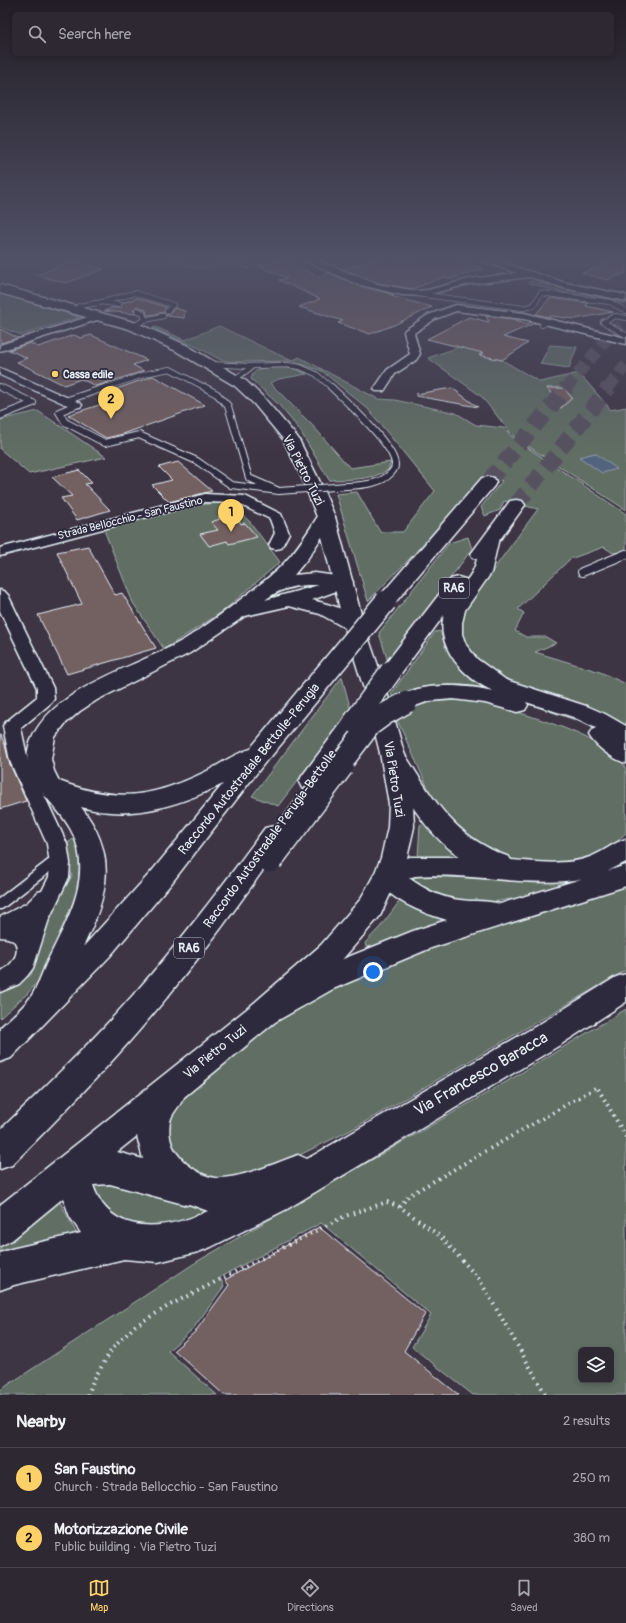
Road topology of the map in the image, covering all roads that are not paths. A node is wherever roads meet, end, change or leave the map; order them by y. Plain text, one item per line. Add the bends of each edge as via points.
1 (75, 324) edge
2 (141, 324) edge
3 (420, 324) edge
4 (545, 324) edge
5 (607, 324) edge
6 (626, 335) edge
7 (626, 341) edge
8 (0, 348) edge
9 (207, 364) junction
10 (253, 366) junction
11 (0, 371) edge
12 (234, 380) junction
13 (0, 387) edge
14 (380, 389) dead end
15 (65, 400) junction
16 (76, 405) joint
17 (0, 416) edge
18 (488, 482) tunnel mouth
19 (279, 491) junction
20 (516, 505) tunnel mouth
21 (326, 517) junction
22 (489, 543) junction
23 (276, 545) dead end
24 (0, 552) edge
25 (626, 554) edge
26 (582, 572) dead end
27 (343, 582) junction
28 (268, 588) junction
29 (0, 595) edge
30 (290, 600) junction
31 (235, 614) junction
32 (354, 625) junction
33 (626, 738) edge
34 (261, 752) junction
35 (392, 753) junction
36 (626, 755) edge
37 (50, 787) junction
38 (626, 849) edge
39 (60, 857) junction
40 (518, 870) junction
41 (387, 875) junction
42 (626, 875) edge
43 (50, 894) junction
44 (0, 904) edge
45 (515, 911) junction
46 (211, 922) junction
47 (0, 928) edge
48 (28, 947) junction
49 (0, 982) edge
50 (626, 986) edge
51 (40, 1009) junction
52 (264, 1013) junction
53 (0, 1048) edge
54 (177, 1083) junction
55 (0, 1153) edge
56 (336, 1160) junction
57 (71, 1168) junction
58 (201, 1192) junction
59 (0, 1228) edge
60 (124, 1241) junction
61 (0, 1272) edge

1 - 8 street
2 - 9 main road, Via Pietro Tuzi
3 - 14 street via 409,332 415,354 392,372
4 - 7 street
5 - 6 lane
9 - 10 lane
9 - 12 main road, Via Pietro Tuzi
10 - 12 lane
10 - 19 lane, bridge via 280,364 308,369 342,395 395,458 396,466 391,473 373,483
11 - 15 street
12 - 21 main road, Via Pietro Tuzi via 259,401 290,438
13 - 17 lane via 33,403
15 - 16 street
15 - 19 lane via 149,372 170,369 217,394 228,406 249,478
16 - 19 lane via 59,412 65,422 105,443 139,435 197,461 231,485
18 - 34 main road, Raccordo Autostradale Bettolle-Perugia, bridge
20 - 22 main road, Raccordo Autostradale Perugia-Bettolle / RA6
21 - 27 main road, Via Pietro Tuzi
21 - 28 main road via 309,545 291,567
22 - 33 main road via 482,572 455,610 451,625 452,641 460,654 487,678 498,684 580,712 602,722
22 - 46 main road, Raccordo Autostradale Perugia-Bettolle / RA6, bridge via 391,671
23 - 24 street, Strada Bellocchio - San Faustino via 282,533 276,517 240,499 204,498
25 - 26 lane
27 - 28 main road via 303,578
27 - 30 main road via 317,594
27 - 32 main road, Via Pietro Tuzi
28 - 31 main road
29 - 39 street via 45,688 45,699 12,726 19,761 57,844
30 - 31 main road via 274,602
30 - 32 main road via 327,610
31 - 37 main road via 183,649 78,701 60,715 44,735 38,756 42,774
32 - 35 main road, Via Pietro Tuzi
34 - 37 main road via 201,785 176,795 137,804 98,802
34 - 51 main road, Raccordo Autostradale Bettolle-Perugia via 161,878 100,948
35 - 40 main road via 442,827 471,851
35 - 41 main road, Via Pietro Tuzi via 401,804 401,828
36 - 46 main road, bridge via 610,741 590,730 475,693 445,692 407,702 370,725 269,859
37 - 51 main road via 72,811 86,833 93,858 93,881 90,901 76,935
38 - 40 main road via 598,865 572,871
39 - 43 street via 59,877
39 - 44 lane
40 - 41 main road via 427,866 410,867
41 - 45 main road via 421,901 435,906 458,912
41 - 52 main road, Via Pietro Tuzi via 370,908 331,954
42 - 45 main road
43 - 47 street via 34,909
43 - 48 street
45 - 52 main road via 423,939 365,962 323,980
46 - 55 main road, Raccordo Autostradale Perugia-Bettolle / RA6 via 143,1004 80,1074
47 - 48 street via 18,932 25,938
48 - 49 street via 28,956 23,966
50 - 56 main road, Via Francesco Baracca
51 - 53 main road, Raccordo Autostradale Bettolle-Perugia
52 - 54 main road, Via Pietro Tuzi
54 - 57 main road, Via Pietro Tuzi
54 - 58 main road via 156,1112 153,1132 156,1146 162,1162 173,1175
56 - 58 main road via 239,1192 216,1195
56 - 60 main road via 276,1196 198,1234 158,1244
57 - 58 main road via 110,1167
57 - 59 main road, Via Pietro Tuzi
57 - 60 main road via 82,1205 97,1225
60 - 61 main road via 11,1267

